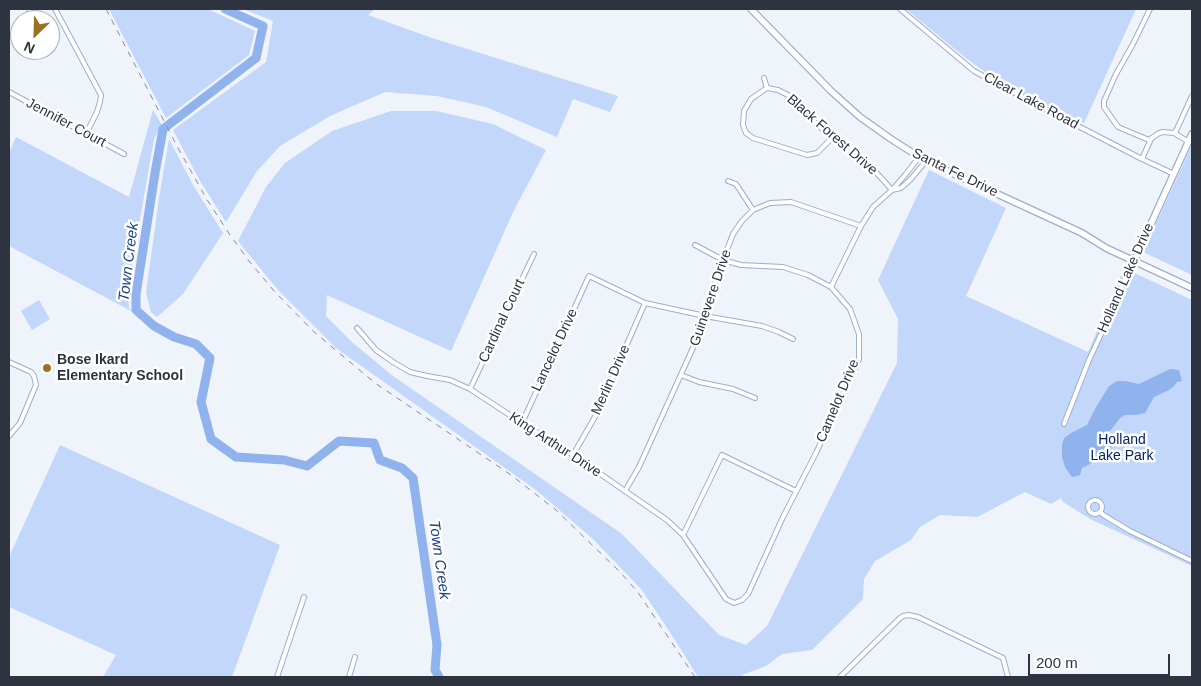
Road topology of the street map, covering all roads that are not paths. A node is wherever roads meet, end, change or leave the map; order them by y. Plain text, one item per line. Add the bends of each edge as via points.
1 (55, 9) edge
2 (751, 9) edge
3 (900, 9) edge
4 (1150, 9) edge
5 (764, 78) dead end
6 (767, 88) junction
7 (9, 92) edge
8 (1192, 96) edge
9 (1174, 133) junction
10 (86, 134) junction
11 (1192, 134) edge
12 (832, 138) junction
13 (1151, 139) junction
14 (1189, 142) junction
15 (124, 154) dead end
16 (919, 156) junction
17 (1142, 159) junction
18 (926, 161) junction
19 (1174, 174) junction
20 (728, 182) dead end
21 (892, 190) junction
22 (753, 210) junction
23 (861, 226) junction
24 (695, 245) dead end
25 (534, 254) dead end
26 (723, 260) junction
27 (1134, 261) junction
28 (831, 287) junction
29 (1192, 288) edge
30 (645, 303) junction
31 (704, 316) junction
32 (357, 328) dead end
33 (793, 339) dead end
34 (9, 362) edge
35 (682, 375) junction
36 (470, 389) junction
37 (754, 398) dead end
38 (522, 423) junction
39 (1064, 424) dead end
40 (9, 436) edge
41 (573, 456) junction
42 (625, 491) junction
43 (796, 491) junction
44 (1100, 512) dead end
45 (683, 535) junction
46 (1192, 561) edge
47 (304, 597) dead end
48 (726, 599) joint
49 (355, 658) dead end
50 (277, 677) edge
51 (349, 677) edge
52 (840, 677) edge
53 (1008, 677) edge

1 - 10 street via 101,95 98,112
2 - 16 main road, Santa Fe Drive via 831,91 891,139
3 - 17 street, Clear Lake Road via 974,71
4 - 13 street via 1104,104 1118,127
5 - 6 street
6 - 12 street, Black Forest Drive via 788,95
6 - 12 street via 751,99 744,111 746,133 807,155 817,153
7 - 10 street, Jennifer Court
8 - 9 street
9 - 13 street via 1159,133
9 - 14 street
10 - 15 street, Jennifer Court
11 - 14 main road, Holland Lake Drive
12 - 21 street, Black Forest Drive via 874,170
13 - 17 street
14 - 19 main road, Holland Lake Drive
16 - 18 main road, Santa Fe Drive
16 - 21 street
17 - 19 street, Clear Lake Road
18 - 21 street via 901,188
18 - 27 main road, Santa Fe Drive via 1082,233
19 - 27 main road, Holland Lake Drive
20 - 22 street via 736,184
21 - 23 street via 873,207
22 - 23 street via 770,203 791,202
22 - 26 street, Guinevere Drive via 733,234
23 - 28 street
24 - 26 street, Camelot Drive
25 - 36 street, Cardinal Court
26 - 28 street, Camelot Drive via 741,265 783,267
26 - 31 street, Guinevere Drive
27 - 29 main road, Santa Fe Drive
27 - 39 street, Holland Lake Drive
28 - 43 street, Camelot Drive via 850,309 859,334 859,359
30 - 31 street
30 - 38 street, Lancelot Drive via 589,276
30 - 41 street, Merlin Drive via 596,415
31 - 33 street via 762,326
31 - 35 street, Guinevere Drive
32 - 36 street, King Arthur Drive via 376,350 410,372 450,380
34 - 40 street via 31,372 36,382 20,423
35 - 37 street
35 - 42 street, Guinevere Drive
36 - 38 street, King Arthur Drive
38 - 41 street, King Arthur Drive
41 - 42 street, King Arthur Drive
42 - 45 street, King Arthur Drive
43 - 45 street via 722,455
43 - 48 street, Camelot Drive via 748,594 734,603
44 - 46 street via 1130,531
45 - 48 street, King Arthur Drive
47 - 50 street
49 - 51 street
52 - 53 street via 902,616 909,615 1003,658

